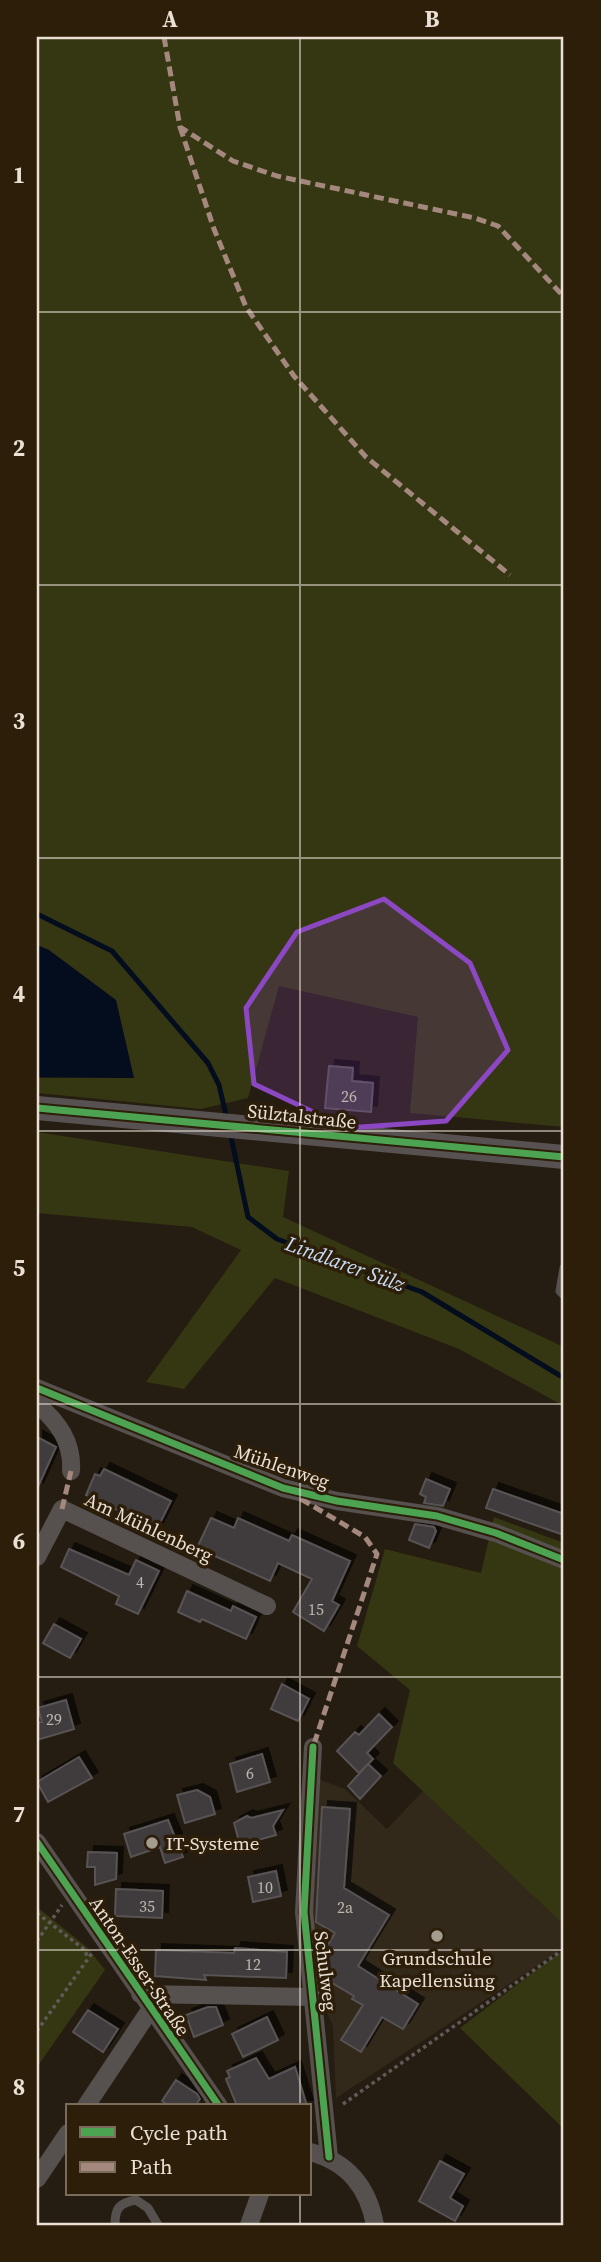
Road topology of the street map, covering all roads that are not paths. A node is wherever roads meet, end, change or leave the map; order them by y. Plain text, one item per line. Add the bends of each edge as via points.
1 (37, 1108) edge
2 (564, 1157) edge
3 (564, 1268) edge
4 (564, 1295) edge
5 (37, 1388) edge
6 (37, 1404) edge
7 (71, 1471) dead end
8 (37, 1557) edge
9 (564, 1560) edge
10 (267, 1606) dead end
11 (313, 1747) dead end
12 (37, 1842) edge
13 (315, 1997) junction
14 (145, 2002) junction
15 (87, 2104) edge
16 (218, 2104) edge
17 (66, 2136) edge
18 (312, 2153) edge
19 (329, 2157) junction
20 (37, 2179) edge
21 (259, 2196) edge
22 (114, 2225) edge
23 (158, 2225) edge
24 (249, 2225) edge
25 (375, 2225) edge

1 - 2 main road, Sülztalstraße
3 - 4 lane via 560,1291
5 - 9 street, Mühlenweg via 283,1488 438,1516
6 - 7 street, Am Mühlenberg via 67,1439
8 - 10 street, Am Mühlenberg via 62,1509
11 - 13 street, Schulweg via 304,1912 308,1977
12 - 14 street, Anton-Esser-Straße
13 - 14 street, Schulweg
13 - 19 street, Schulweg
14 - 15 street, Anton-Esser-Straße
14 - 16 street, Anton-Esser-Straße
17 - 20 street
18 - 19 street
19 - 25 street via 362,2184
21 - 24 street
22 - 23 lane via 116,2208 136,2200 148,2208

